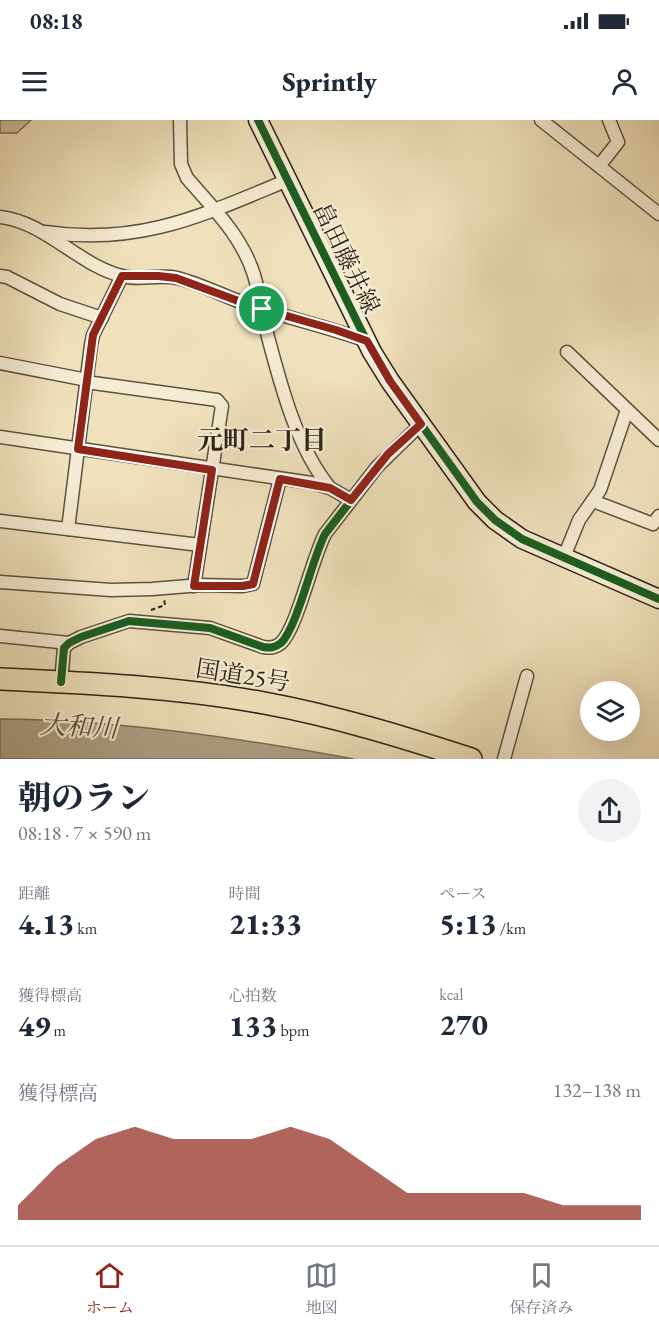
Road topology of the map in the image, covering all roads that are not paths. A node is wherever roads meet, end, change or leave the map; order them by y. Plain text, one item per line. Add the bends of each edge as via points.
1 (180, 120) edge
2 (258, 120) edge
3 (541, 120) edge
4 (609, 120) edge
5 (599, 166) junction
6 (288, 180) junction
7 (215, 210) junction
8 (659, 214) edge
9 (0, 217) edge
10 (40, 231) junction
11 (0, 276) edge
12 (122, 276) junction
13 (262, 309) junction
14 (102, 318) junction
15 (367, 341) junction
16 (567, 352) dead end
17 (0, 363) edge
18 (86, 381) junction
19 (627, 410) junction
20 (421, 424) junction
21 (0, 437) edge
22 (659, 440) edge
23 (78, 449) junction
24 (212, 470) junction
25 (280, 479) junction
26 (330, 488) junction
27 (351, 500) junction
28 (593, 501) junction
29 (659, 516) edge
30 (0, 521) edge
31 (68, 529) junction
32 (200, 545) junction
33 (564, 557) junction
34 (0, 582) edge
35 (194, 586) junction
36 (659, 599) edge
37 (0, 636) edge
38 (69, 643) junction
39 (527, 676) dead end
40 (0, 679) edge
41 (61, 682) junction
42 (471, 759) edge
43 (504, 759) edge

1 - 7 street via 182,170
2 - 6 main road, 畠田藤井線
3 - 5 street
4 - 5 street via 618,142
5 - 8 street
6 - 7 street
6 - 15 main road, 畠田藤井線
7 - 10 street via 134,233 68,235
7 - 13 street via 228,225 254,273
9 - 10 street
10 - 12 street
11 - 14 street via 60,304
12 - 13 street via 176,278
12 - 14 street
13 - 15 street
13 - 26 street via 297,430
14 - 18 street via 91,345
15 - 20 main road, 畠田藤井線
16 - 19 street
17 - 18 street
18 - 23 street
18 - 24 street via 217,400 222,406
19 - 22 street
19 - 28 street
20 - 27 street via 388,454
20 - 33 main road, 畠田藤井線 via 486,512 522,539
21 - 23 street
23 - 24 street
23 - 31 street
24 - 25 street
24 - 32 street
25 - 26 street
25 - 35 street via 253,584
26 - 27 street
27 - 38 street via 318,547 292,624 280,644 263,647 210,628 129,621
28 - 29 street via 653,524
28 - 33 street via 579,520
30 - 31 street
31 - 32 street
32 - 35 street
33 - 36 main road, 畠田藤井線
34 - 35 street via 111,590
37 - 38 street
38 - 41 street via 64,648
39 - 43 street
40 - 41 highway, 国道25号
41 - 42 highway, 国道25号 via 187,692 262,703 379,730

